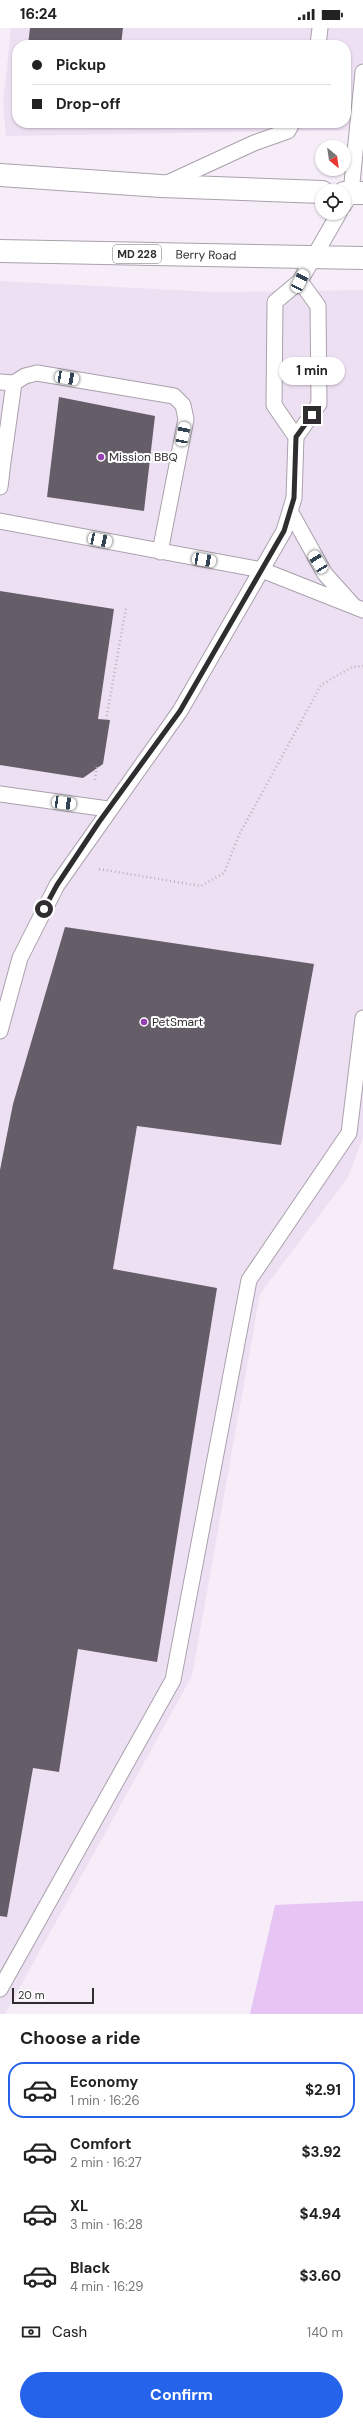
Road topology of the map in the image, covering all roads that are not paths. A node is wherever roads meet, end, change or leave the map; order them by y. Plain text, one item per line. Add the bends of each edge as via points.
1 (320, 28) edge
2 (319, 40) edge
3 (363, 72) edge
4 (290, 128) edge
5 (0, 175) edge
6 (161, 186) junction
7 (351, 186) edge
8 (315, 192) edge
9 (335, 220) edge
10 (0, 252) edge
11 (312, 258) junction
12 (363, 258) edge
13 (300, 281) junction
14 (7, 383) edge
15 (296, 437) junction
16 (1, 462) edge
17 (0, 487) edge
18 (290, 511) junction
19 (0, 522) edge
20 (160, 552) junction
21 (262, 570) junction
22 (358, 608) edge
23 (0, 794) edge
24 (108, 810) junction
25 (363, 1018) edge
26 (0, 1031) edge
27 (0, 1989) edge

1 - 2 lane
3 - 7 lane
4 - 6 lane via 288,131 254,143
5 - 6 highway
6 - 8 highway
9 - 11 lane
10 - 11 highway, Berry Road / MD 228
11 - 12 highway, Berry Road / MD 228
11 - 13 lane
13 - 15 lane via 318,306 319,404
13 - 15 lane via 275,302 274,405
14 - 16 lane
14 - 20 lane via 37,373 174,396 183,405 186,419
15 - 18 lane via 294,498
16 - 17 lane
18 - 21 lane via 284,531
18 - 22 lane via 325,574
19 - 20 lane
20 - 21 lane
21 - 22 lane
21 - 24 lane via 180,711
23 - 24 lane
24 - 26 lane via 57,885 20,958
25 - 27 lane via 350,1133 249,1280 174,1680

